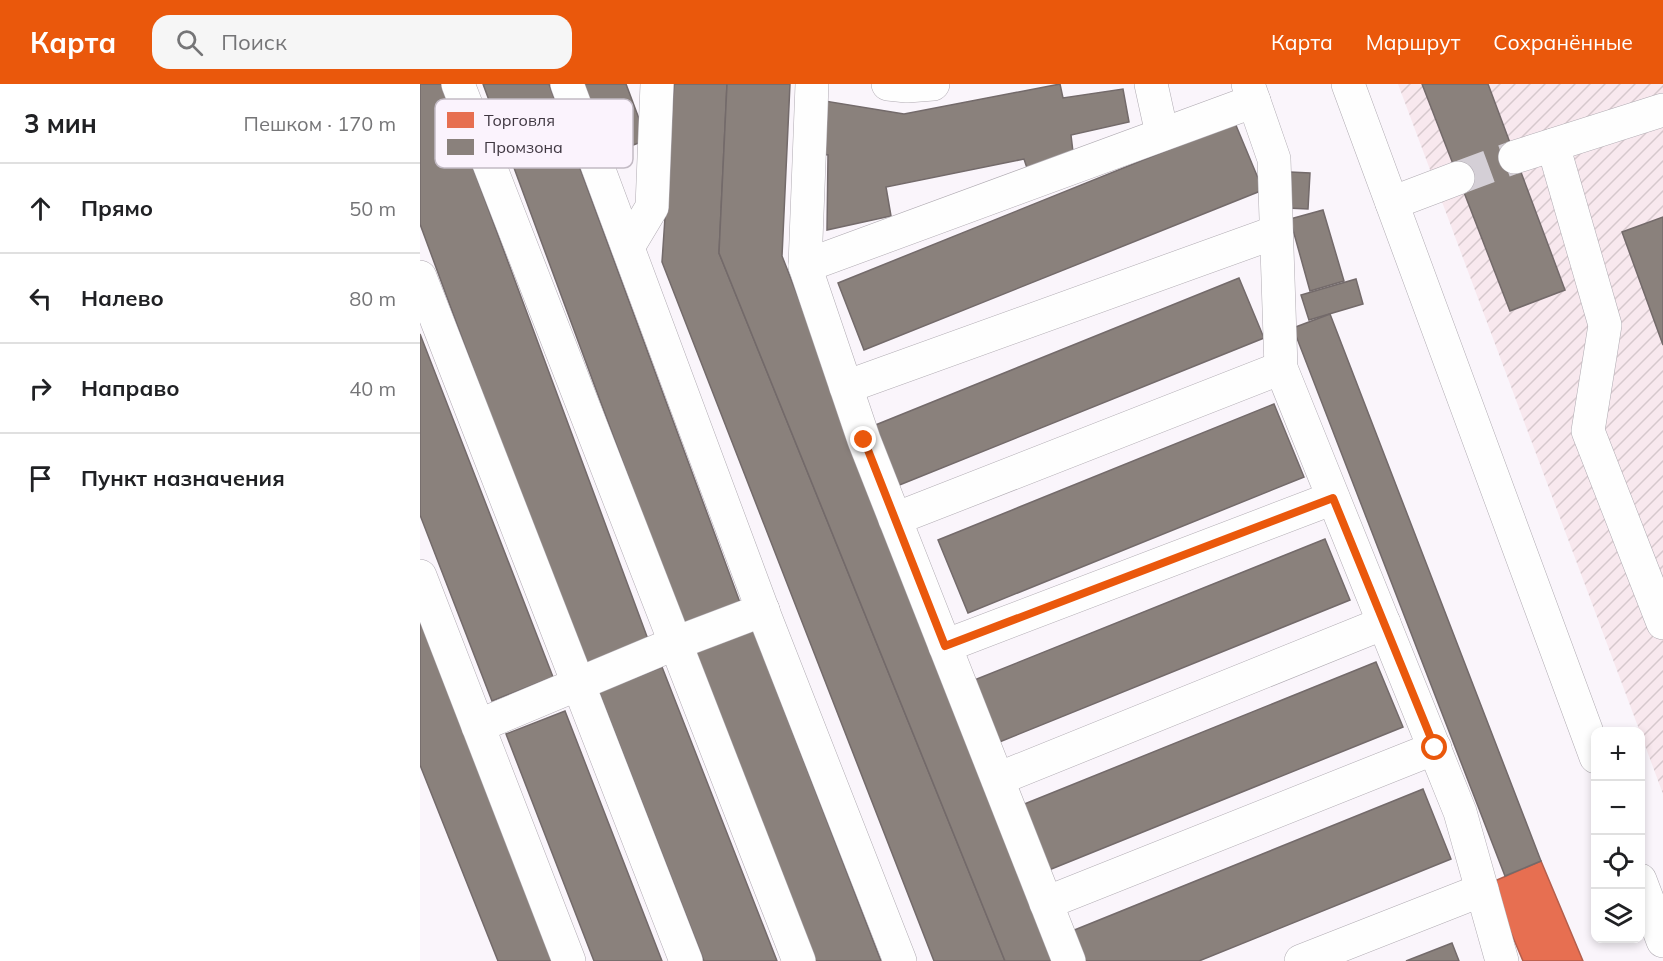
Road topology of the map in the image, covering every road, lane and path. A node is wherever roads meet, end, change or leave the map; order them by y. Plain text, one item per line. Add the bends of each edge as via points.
1 (458, 84) edge
2 (567, 84) edge
3 (657, 84) edge
4 (812, 84) edge
5 (888, 84) edge
6 (933, 84) edge
7 (1150, 84) edge
8 (1348, 84) edge
9 (1251, 92) edge
10 (464, 99) edge
11 (573, 99) edge
12 (1663, 110) edge
13 (1162, 134) junction
14 (1553, 145) junction
15 (1515, 157) tunnel mouth
16 (491, 168) edge
17 (598, 168) edge
18 (1458, 178) tunnel mouth
19 (1392, 203) junction
20 (1276, 232) junction
21 (628, 247) junction
22 (805, 266) junction
23 (420, 277) edge
24 (1281, 368) junction
25 (846, 387) junction
26 (1333, 498) junction
27 (895, 519) junction
28 (420, 576) edge
29 (763, 610) junction
30 (1384, 623) junction
31 (1663, 623) edge
32 (676, 643) junction
33 (945, 646) junction
34 (579, 684) junction
35 (478, 726) junction
36 (1591, 743) edge
37 (1435, 748) junction
38 (998, 779) junction
39 (1644, 889) edge
40 (1482, 890) junction
41 (1046, 903) junction
42 (1663, 941) edge
43 (569, 961) edge
44 (686, 961) edge
45 (799, 961) edge
46 (900, 961) edge
47 (1069, 961) edge
48 (1301, 961) edge
49 (1502, 961) edge

1 - 10 street
2 - 11 street
3 - 21 street via 652,207
4 - 22 street
5 - 6 street
7 - 13 street
8 - 19 street
9 - 13 street
9 - 20 street via 1274,159
12 - 14 street
13 - 22 street
14 - 15 street
14 - 31 street via 1605,325 1588,431
16 - 32 street
17 - 21 street
18 - 19 street
19 - 36 street
20 - 24 street
20 - 25 street
21 - 29 street
22 - 25 street
23 - 34 street
24 - 26 street
24 - 27 street
25 - 27 street
26 - 30 street
26 - 33 street
27 - 33 street
28 - 35 street
29 - 32 street
29 - 46 street
30 - 37 street
30 - 38 street
32 - 34 street
32 - 45 street
33 - 38 street
34 - 35 street
34 - 44 street
35 - 43 street
37 - 40 street via 1460,812
37 - 41 street
38 - 41 street
39 - 42 street
40 - 48 street
40 - 49 street
41 - 47 street

